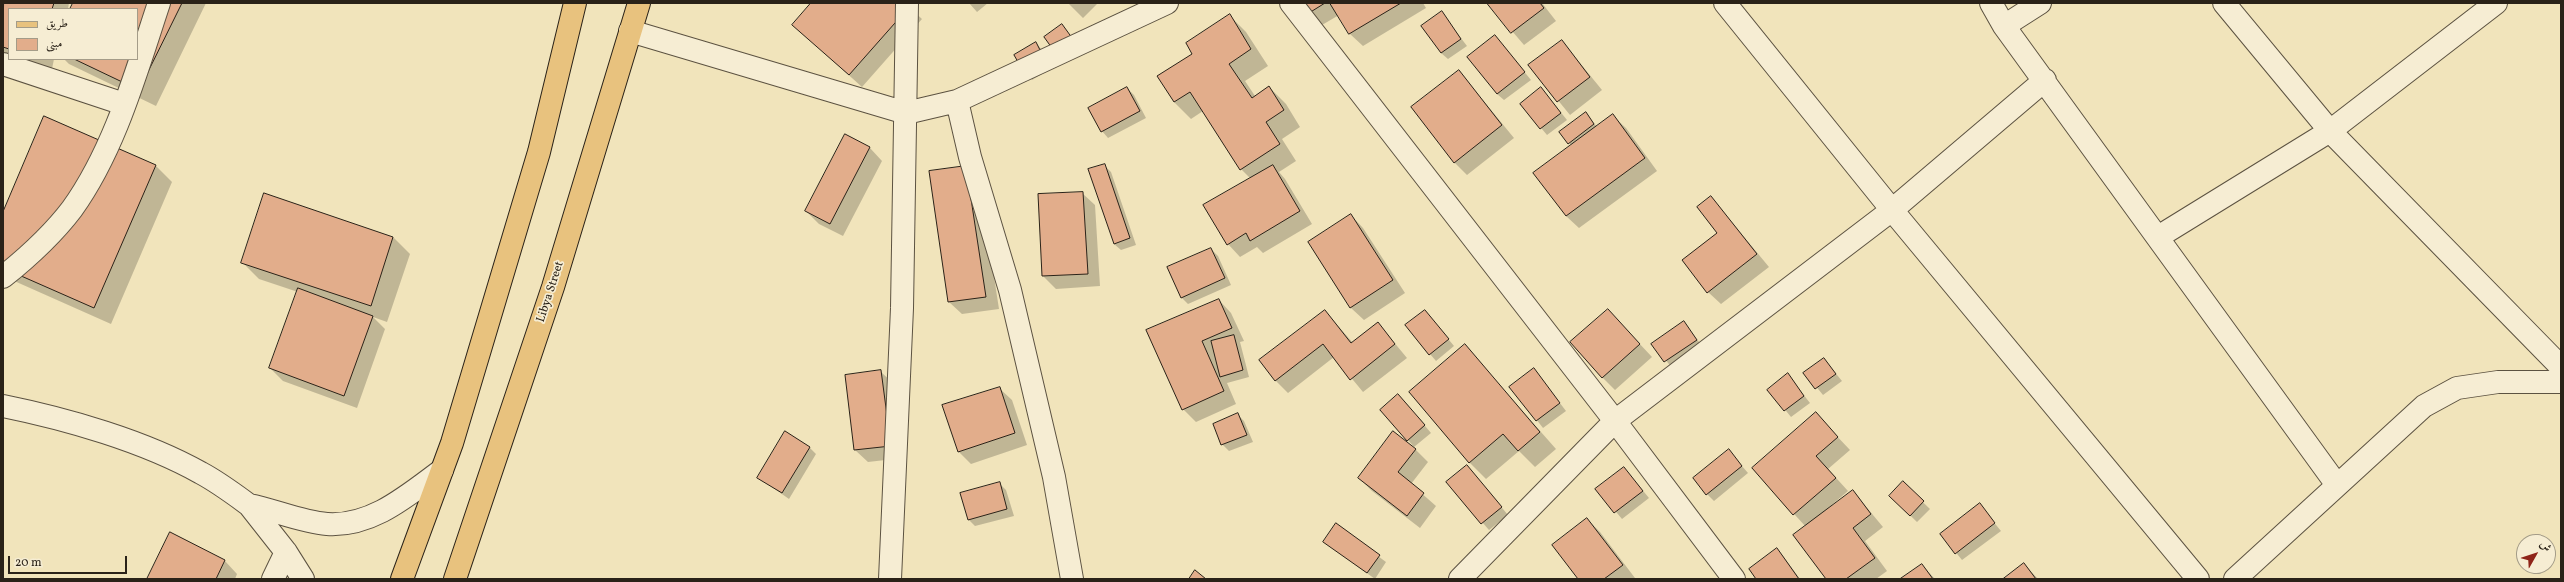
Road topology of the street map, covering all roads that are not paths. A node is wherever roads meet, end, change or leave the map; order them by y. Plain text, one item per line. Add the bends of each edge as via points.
1 (159, 3) edge
2 (575, 3) edge
3 (639, 3) edge
4 (907, 3) edge
5 (1167, 3) edge
6 (1291, 3) edge
7 (1725, 3) edge
8 (1991, 3) edge
9 (2040, 3) edge
10 (2224, 3) edge
11 (2496, 3) edge
12 (2004, 26) junction
13 (630, 31) junction
14 (3, 64) edge
15 (2045, 80) junction
16 (956, 100) junction
17 (124, 104) junction
18 (906, 113) junction
19 (2330, 130) junction
20 (1892, 210) junction
21 (2158, 237) junction
22 (3, 277) edge
23 (2561, 368) edge
24 (2561, 382) edge
25 (3, 406) edge
26 (1615, 421) junction
27 (442, 470) junction
28 (2337, 485) junction
29 (249, 505) junction
30 (286, 552) junction
31 (273, 579) edge
32 (303, 579) edge
33 (402, 579) edge
34 (455, 579) edge
35 (890, 579) edge
36 (1071, 579) edge
37 (1460, 579) edge
38 (1734, 579) edge
39 (2198, 579) edge
40 (2235, 579) edge

1 - 17 street
2 - 27 main road via 539,152
3 - 13 main road, Libya Street
4 - 18 street
5 - 16 street
6 - 26 street
7 - 20 street
8 - 12 street
9 - 12 street
10 - 19 street
11 - 19 street
12 - 15 street
13 - 18 street
13 - 34 main road, Libya Street via 553,287
14 - 17 street
15 - 20 street
15 - 21 street
16 - 18 street
16 - 36 street via 1015,313 1054,477
17 - 22 street via 109,143 72,209 47,237
18 - 35 street via 902,308
19 - 21 street
19 - 23 street
20 - 26 street
20 - 39 street
21 - 28 street
24 - 28 street via 2498,382 2457,388 2424,406
25 - 29 street via 97,431 156,452 202,474
26 - 37 street
26 - 38 street
27 - 29 street via 388,508 368,518 351,522 327,524
27 - 33 main road
28 - 40 street
29 - 30 street
30 - 31 street
30 - 32 street

